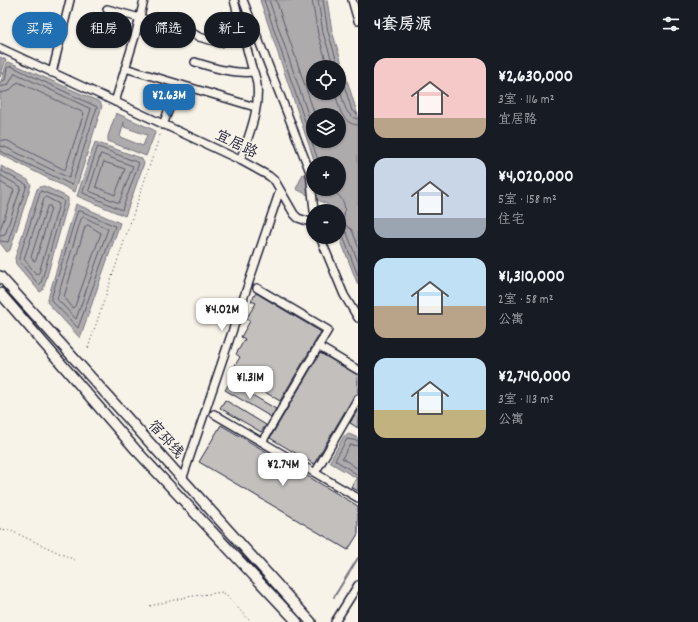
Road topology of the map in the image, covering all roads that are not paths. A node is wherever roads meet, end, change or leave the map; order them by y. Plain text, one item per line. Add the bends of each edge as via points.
1 (70, 0) edge
2 (144, 0) edge
3 (234, 0) edge
4 (243, 0) edge
5 (352, 0) edge
6 (107, 9) dead end
7 (141, 12) edge
8 (140, 18) joint
9 (358, 21) edge
10 (0, 48) edge
11 (195, 62) dead end
12 (125, 68) junction
13 (254, 72) junction
14 (52, 73) junction
15 (178, 84) junction
16 (115, 102) junction
17 (255, 107) junction
18 (163, 125) junction
19 (240, 160) junction
20 (280, 190) junction
21 (313, 204) edge
22 (306, 221) edge
23 (323, 244) edge
24 (0, 276) edge
25 (257, 288) dead end
26 (0, 293) edge
27 (358, 318) edge
28 (318, 346) junction
29 (358, 370) edge
30 (358, 399) edge
31 (214, 414) dead end
32 (262, 442) junction
33 (315, 473) junction
34 (182, 480) junction
35 (358, 498) edge
36 (358, 585) edge
37 (297, 622) edge
38 (311, 622) edge
39 (335, 622) edge

1 - 14 street
2 - 7 street
3 - 13 street
4 - 21 street via 310,172
5 - 9 street
6 - 8 street
8 - 12 street
10 - 14 street, 宜居路
11 - 13 street via 226,71
12 - 15 street
12 - 16 street
13 - 17 street via 258,88
14 - 16 street, 宜居路
15 - 17 street
15 - 18 street
16 - 18 street, 宜居路
17 - 19 street via 251,132
18 - 19 street, 宜居路
19 - 20 street, 宜居路 via 269,176
20 - 22 street, 宜居路 via 294,214
20 - 34 street
23 - 27 street via 344,295
24 - 34 main road, 宿邳线
25 - 28 street via 328,330
26 - 37 main road, 宿邳线 via 136,450
28 - 29 street
28 - 32 street
30 - 33 street
31 - 32 street
32 - 33 street
33 - 35 street
34 - 38 main road, 宿邳线
36 - 39 street

